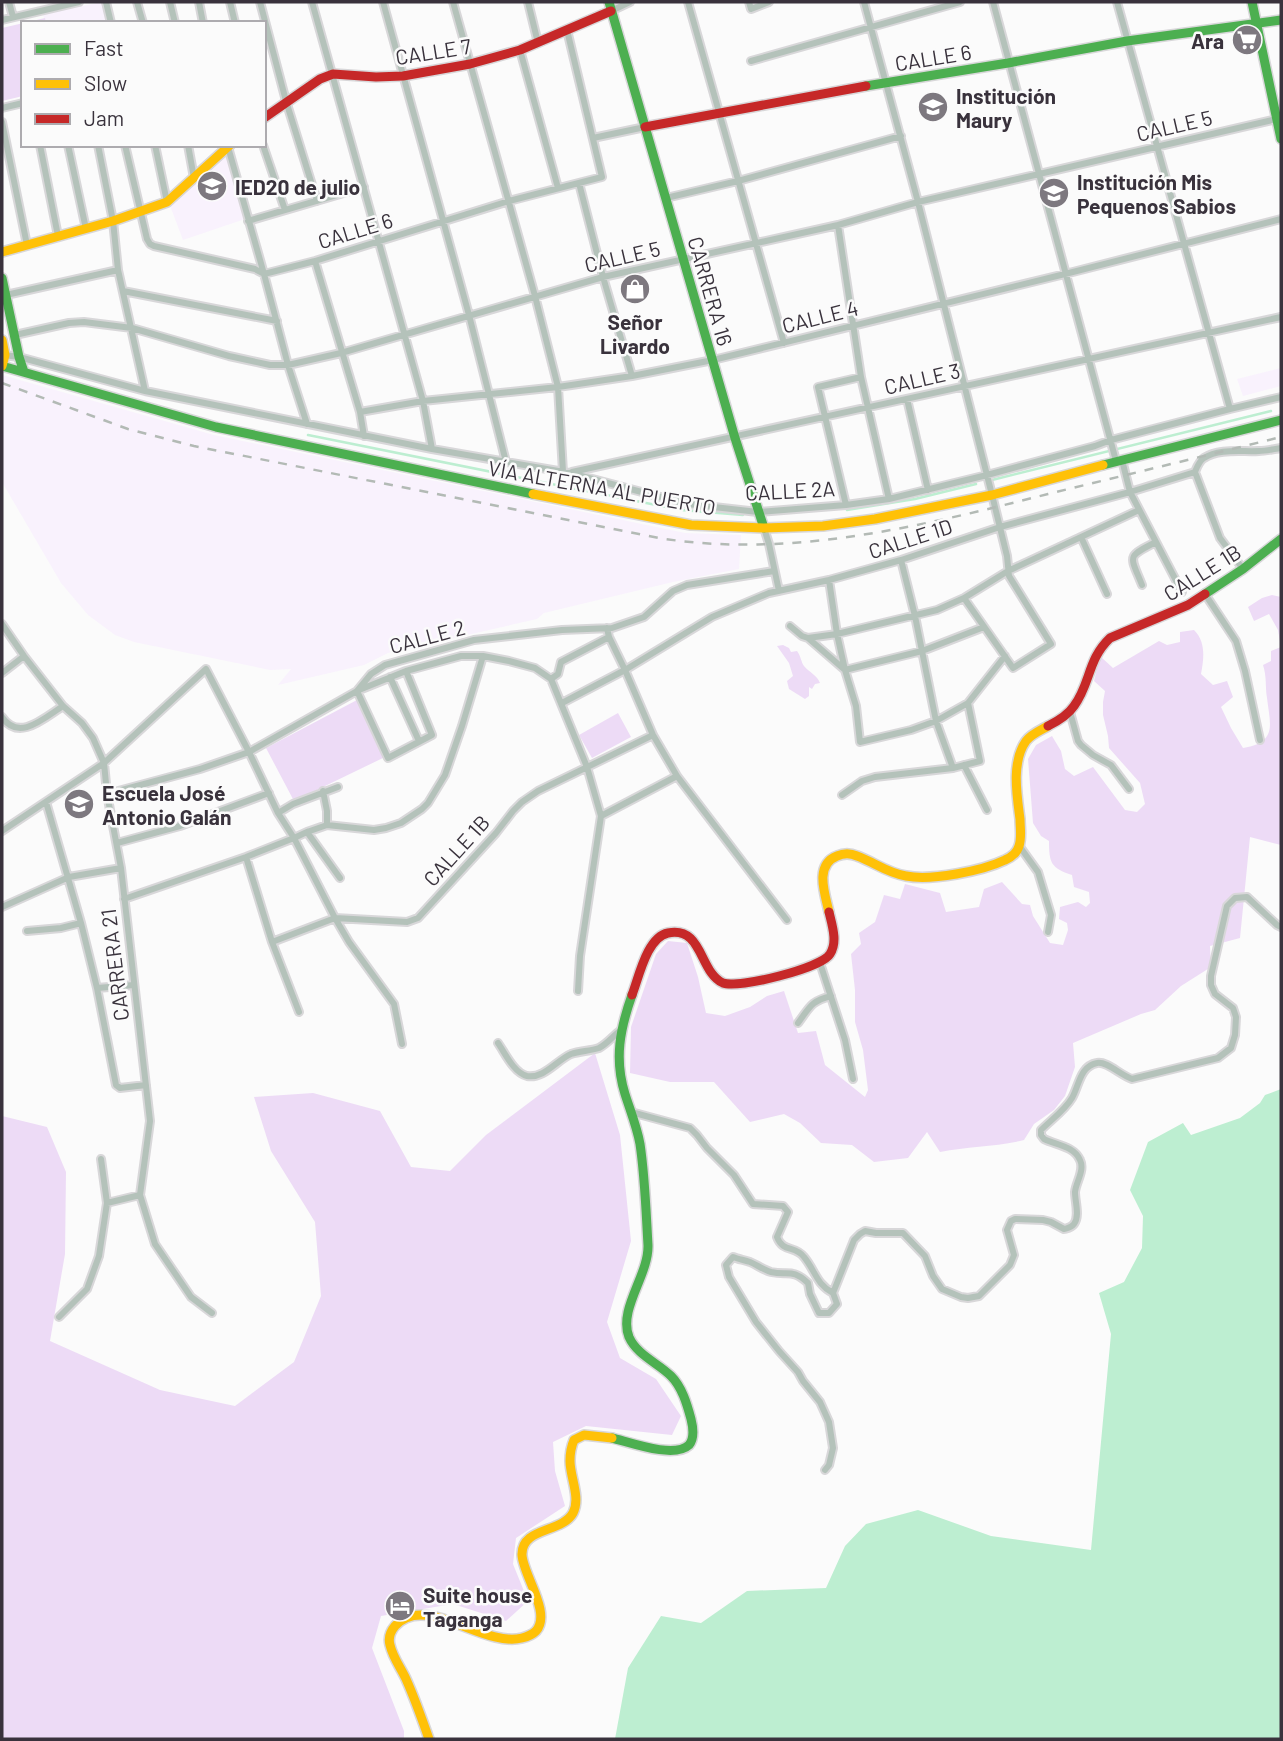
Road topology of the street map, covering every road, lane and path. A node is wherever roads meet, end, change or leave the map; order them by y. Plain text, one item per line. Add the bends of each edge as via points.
1 (9, 2) edge
2 (79, 2) edge
3 (106, 2) edge
4 (137, 2) edge
5 (170, 2) edge
6 (198, 2) edge
7 (230, 2) edge
8 (260, 2) edge
9 (313, 2) edge
10 (383, 2) edge
11 (453, 2) edge
12 (528, 2) edge
13 (630, 2) edge
14 (688, 2) edge
15 (769, 2) edge
16 (864, 2) edge
17 (960, 2) edge
18 (992, 2) edge
19 (1117, 2) edge
20 (1252, 2) edge
21 (64, 3) edge
22 (750, 5) edge
23 (610, 6) edge
24 (13, 17) junction
25 (2, 20) edge
26 (1281, 20) edge
27 (111, 21) edge
28 (142, 21) edge
29 (175, 21) edge
30 (203, 21) edge
31 (234, 21) edge
32 (264, 21) edge
33 (1256, 24) junction
34 (870, 27) junction
35 (566, 30) junction
36 (267, 37) edge
37 (1127, 41) junction
38 (538, 43) junction
39 (520, 50) junction
40 (751, 61) dead end
41 (1008, 62) junction
42 (470, 64) junction
43 (333, 74) junction
44 (403, 76) junction
45 (886, 82) junction
46 (286, 101) junction
47 (21, 103) edge
48 (2, 108) edge
49 (719, 114) junction
50 (266, 116) edge
51 (1279, 118) edge
52 (2, 122) edge
53 (645, 127) junction
54 (901, 136) junction
55 (593, 138) junction
56 (1281, 139) edge
57 (40, 147) edge
58 (68, 147) edge
59 (98, 147) edge
60 (125, 147) edge
61 (155, 147) edge
62 (188, 147) edge
63 (264, 147) edge
64 (1157, 147) junction
65 (224, 148) edge
66 (1038, 174) junction
67 (194, 178) junction
68 (738, 181) junction
69 (579, 183) junction
70 (364, 187) junction
71 (558, 188) junction
72 (666, 198) junction
73 (317, 201) junction
74 (509, 201) junction
75 (167, 202) junction
76 (918, 202) junction
77 (285, 210) junction
78 (140, 212) junction
79 (1281, 219) edge
80 (113, 221) junction
81 (248, 221) junction
82 (443, 221) junction
83 (838, 225) junction
84 (86, 229) junction
85 (58, 236) junction
86 (379, 241) junction
87 (755, 243) junction
88 (1184, 243) junction
89 (27, 245) junction
90 (2, 252) edge
91 (684, 259) junction
92 (315, 261) junction
93 (118, 270) junction
94 (264, 274) junction
95 (1065, 274) junction
96 (603, 277) junction
97 (2, 278) edge
98 (123, 291) junction
99 (6, 295) junction
100 (536, 296) junction
101 (944, 304) junction
102 (469, 315) junction
103 (1281, 317) edge
104 (277, 321) junction
105 (854, 326) junction
106 (132, 328) junction
107 (1209, 332) junction
108 (405, 334) junction
109 (15, 335) junction
110 (2, 340) edge
111 (783, 343) junction
112 (341, 353) junction
113 (3, 355) edge
114 (19, 357) junction
115 (1088, 358) junction
116 (713, 360) junction
117 (288, 365) junction
118 (2, 366) edge
119 (24, 372) junction
120 (632, 376) junction
121 (861, 377) junction
122 (558, 387) junction
123 (964, 387) junction
124 (145, 391) junction
125 (489, 394) junction
126 (1281, 397) edge
127 (907, 399) junction
128 (423, 401) junction
129 (867, 409) junction
130 (1230, 409) junction
131 (360, 412) junction
132 (825, 418) junction
133 (1281, 420) edge
134 (307, 424) junction
135 (364, 436) junction
136 (735, 438) junction
137 (1281, 448) edge
138 (432, 449) junction
139 (1115, 452) junction
140 (506, 462) junction
141 (567, 472) junction
142 (1195, 472) junction
143 (988, 479) junction
144 (928, 490) junction
145 (1130, 492) junction
146 (992, 495) junction
147 (888, 499) junction
148 (846, 505) junction
149 (1139, 510) junction
150 (760, 519) junction
151 (1000, 527) junction
152 (1081, 537) junction
153 (1281, 539) edge
154 (1156, 542) junction
155 (901, 561) junction
156 (1243, 569) junction
157 (775, 571) junction
158 (1008, 571) junction
159 (829, 580) junction
160 (1142, 585) dead end
161 (779, 591) junction
162 (1182, 592) dead end
163 (1107, 594) dead end
164 (1205, 594) junction
165 (964, 598) junction
166 (915, 616) junction
167 (2, 624) edge
168 (790, 626) dead end
169 (984, 627) junction
170 (607, 628) junction
171 (837, 634) junction
172 (609, 637) junction
173 (808, 638) junction
174 (922, 651) junction
175 (24, 656) junction
176 (483, 656) junction
177 (1005, 656) junction
178 (625, 670) junction
179 (845, 670) junction
180 (406, 671) junction
181 (2, 673) edge
182 (390, 677) junction
183 (551, 679) junction
184 (357, 691) junction
185 (562, 703) junction
186 (968, 703) junction
187 (63, 706) junction
188 (1070, 712) junction
189 (2, 717) edge
190 (936, 722) junction
191 (653, 735) junction
192 (1260, 740) dead end
193 (419, 741) junction
194 (249, 752) junction
195 (104, 763) junction
196 (964, 765) junction
197 (587, 767) junction
198 (953, 768) junction
199 (677, 776) junction
200 (338, 787) dead end
201 (1129, 789) dead end
202 (323, 791) junction
203 (268, 793) junction
204 (107, 794) junction
205 (842, 795) dead end
206 (46, 802) junction
207 (987, 810) dead end
208 (278, 813) junction
209 (601, 816) junction
210 (327, 825) junction
211 (2, 831) edge
212 (307, 832) junction
213 (294, 838) junction
214 (117, 843) junction
215 (1020, 847) junction
216 (246, 857) junction
217 (121, 868) junction
218 (69, 877) junction
219 (340, 878) dead end
220 (124, 899) junction
221 (2, 907) edge
222 (335, 918) junction
223 (787, 920) dead end
224 (81, 923) junction
225 (1281, 927) edge
226 (27, 931) dead end
227 (1048, 932) dead end
228 (272, 942) junction
229 (820, 963) junction
230 (134, 985) junction
231 (97, 988) junction
232 (579, 991) dead end
233 (831, 996) junction
234 (299, 1012) dead end
235 (798, 1023) dead end
236 (622, 1029) junction
237 (498, 1043) dead end
238 (402, 1044) dead end
239 (853, 1079) dead end
240 (146, 1085) junction
241 (631, 1112) junction
242 (101, 1159) dead end
243 (140, 1195) junction
244 (107, 1203) junction
245 (833, 1293) junction
246 (212, 1313) dead end
247 (59, 1317) dead end
248 (825, 1470) dead end
249 (429, 1739) edge

1 - 24 street
2 - 21 street
3 - 27 street
4 - 28 street
5 - 29 street
6 - 30 street
7 - 31 street
8 - 32 street
9 - 43 street
10 - 44 street
11 - 42 street
12 - 38 street
13 - 23 street
14 - 49 street
15 - 22 street
16 - 34 street
17 - 34 street
18 - 41 street
19 - 37 street
20 - 33 street
21 - 24 street
23 - 35 street, CALLE 7
23 - 53 street, CARRERA 16
24 - 25 street
26 - 33 street, CALLE 6
33 - 37 street, CALLE 6
33 - 51 street
34 - 40 street
34 - 45 street
35 - 38 street, CALLE 7
35 - 55 street
36 - 46 street
37 - 41 street, CALLE 6
37 - 64 street
38 - 39 street, CALLE 7
39 - 42 street, CALLE 7
39 - 71 street
41 - 45 street, CALLE 6
41 - 66 street
42 - 44 street, CALLE 7
42 - 74 street
43 - 44 street, CALLE 7
43 - 46 street
43 - 70 street
44 - 82 street
45 - 49 street, CALLE 6
45 - 54 street
46 - 50 street
46 - 73 street
47 - 48 street
49 - 53 street, CALLE 6
49 - 68 street
51 - 56 street
51 - 64 street, CALLE 5
52 - 89 street
53 - 55 street, CALLE 6
53 - 72 street, CARRERA 16
54 - 68 street
54 - 76 street
55 - 69 street, CALLE 6 via 602,177
57 - 85 street
58 - 84 street
59 - 80 street
60 - 78 street
61 - 75 street
62 - 67 street
63 - 77 street
64 - 66 street, CALLE 5
64 - 88 street
65 - 67 street
65 - 81 street
66 - 76 street, CALLE 5
66 - 95 street
67 - 75 street
68 - 72 street
68 - 87 street
69 - 71 street, CALLE 6
69 - 96 street
70 - 73 street
70 - 86 street
71 - 74 street, CALLE 6
72 - 91 street, CARRERA 16
73 - 77 street
74 - 82 street, CALLE 6
74 - 100 street
75 - 78 street
76 - 83 street, CALLE 5
76 - 101 street
77 - 81 street
78 - 80 street
78 - 94 street via 150,244
79 - 88 street, CALLE 4
80 - 84 street
80 - 93 street
81 - 94 street
82 - 86 street, CALLE 6
82 - 102 street
83 - 87 street, CALLE 5
83 - 105 street
84 - 85 street
85 - 89 street
86 - 92 street, CALLE 6
86 - 108 street
87 - 91 street, CALLE 5
87 - 111 street
88 - 95 street, CALLE 4
88 - 107 street
89 - 90 street
91 - 96 street, CALLE 5
91 - 116 street, CARRERA 16
92 - 94 street, CALLE 6
92 - 112 street
93 - 98 street
93 - 99 street
94 - 104 street
95 - 101 street, CALLE 4
95 - 115 street
96 - 100 street, CALLE 5
96 - 120 street
97 - 99 street
98 - 104 street
98 - 106 street
99 - 109 street
100 - 102 street, CALLE 5
100 - 122 street
101 - 105 street, CALLE 4
101 - 123 street
102 - 108 street, CALLE 5
102 - 125 street
103 - 107 street, CALLE 3
104 - 117 street
105 - 111 street, CALLE 4
105 - 121 street
106 - 109 street, CALLE 5 via 84,322
106 - 117 street, CALLE 5 via 229,356
106 - 124 street
107 - 115 street, CALLE 3
107 - 130 street
108 - 112 street, CALLE 5
108 - 128 street
109 - 114 street
110 - 113 street
111 - 116 street, CALLE 4
112 - 117 street, CALLE 5
112 - 131 street
113 - 114 street
113 - 118 street
114 - 119 street
114 - 124 street
115 - 123 street, CALLE 3
115 - 139 street
116 - 120 street, CALLE 4
116 - 136 street, CARRERA 16
117 - 134 street
118 - 119 street, VÍA ALTERNA AL PUERTO
119 - 150 street, VÍA ALTERNA AL PUERTO via 216,427 583,505 691,525
120 - 122 street, CALLE 4
121 - 129 street
121 - 132 street via 818,387
122 - 125 street, CALLE 4
122 - 141 street
123 - 127 street, CALLE 3
123 - 143 street
124 - 134 street
125 - 128 street, CALLE 4
125 - 140 street
126 - 130 street, CALLE 2A
127 - 129 street, CALLE 3
127 - 144 street
128 - 131 street, CALLE 4
128 - 138 street
129 - 132 street, CALLE 3
129 - 147 street
130 - 139 street, CALLE 2A
131 - 135 street
132 - 136 street, CALLE 3
132 - 148 street
133 - 139 street, VÍA ALTERNA AL PUERTO
134 - 135 street, CALLE 2A
135 - 138 street, CALLE 2A
136 - 141 street, CALLE 3
136 - 150 street, CARRERA 16
137 - 142 street, CALLE 1D via 1218,453 1205,457
138 - 140 street, CALLE 2A
139 - 143 street, CALLE 2A via 1095,446
139 - 145 street
139 - 146 street, VÍA ALTERNA AL PUERTO
140 - 141 street, CALLE 2A
141 - 150 street, CALLE 2A
142 - 145 street, CALLE 1D
142 - 156 street via 1220,538
143 - 144 street, CALLE 2A
143 - 146 street
144 - 147 street, CALLE 2A
145 - 149 street
145 - 151 street, CALLE 1D
146 - 150 street, VÍA ALTERNA AL PUERTO via 823,526
146 - 151 street
147 - 148 street, CALLE 2A
148 - 150 street, CALLE 2A
149 - 152 street
149 - 154 street
150 - 157 street, CARRERA 16
151 - 155 street, CALLE 1D
151 - 158 street
152 - 158 street
152 - 163 street
153 - 156 street, CALLE 1B
154 - 160 street via 1133,555
154 - 162 street
155 - 159 street, CALLE 1D
155 - 166 street
156 - 164 street, CALLE 1B
157 - 161 street, CARRERA 16
157 - 170 street, CALLE 2 via 687,585 673,591 644,617
158 - 165 street
158 - 177 street via 1051,644 1013,668
159 - 161 street, CALLE 1D
159 - 171 street
161 - 178 street, CALLE 1D via 712,617
164 - 188 street, CALLE 1B via 1188,606 1110,638 1093,658
164 - 192 street via 1236,641
165 - 166 street
165 - 169 street
166 - 171 street
166 - 174 street
167 - 175 street, CARRERA 21
168 - 173 street
169 - 174 street
169 - 177 street
170 - 172 street
170 - 184 street, CALLE 2 via 474,640 386,665
171 - 173 street
171 - 179 street
172 - 178 street
172 - 183 street via 561,662
173 - 179 street
174 - 179 street
174 - 190 street
175 - 181 street
175 - 187 street, CARRERA 21
176 - 180 street via 461,656
176 - 183 street via 535,668
176 - 210 street via 445,775 428,803 386,828
177 - 186 street
178 - 185 street, CALLE 1D
178 - 191 street
179 - 190 street via 860,741
180 - 182 street
180 - 193 street via 432,735
182 - 184 street
182 - 193 street
183 - 185 street
184 - 193 street via 388,758
184 - 194 street, CALLE 2
185 - 197 street
186 - 190 street
186 - 196 street via 979,761
187 - 189 street via 22,729
187 - 195 street, CARRERA 21 via 93,738
188 - 201 street via 1081,745 1111,765
188 - 215 street via 1039,731 1021,752 1017,774
190 - 198 street
191 - 197 street, CALLE 1B
191 - 199 street
194 - 195 street via 206,669
194 - 203 street
194 - 204 street, CALLE 2
195 - 204 street, CARRERA 21
195 - 206 street
196 - 198 street
196 - 207 street
197 - 209 street
197 - 222 street, CALLE 1B via 522,802 418,918 407,922
198 - 205 street via 875,777
199 - 209 street
199 - 223 street
200 - 202 street
202 - 208 street
202 - 210 street
203 - 208 street
203 - 214 street via 180,826
204 - 214 street, CARRERA 21
206 - 211 street
206 - 218 street
208 - 213 street
209 - 232 street via 581,947
210 - 212 street
212 - 213 street
212 - 219 street
213 - 216 street
213 - 222 street
214 - 217 street, CARRERA 21
215 - 227 street via 1038,872 1051,915
215 - 229 street via 1003,862 912,878 848,853 830,858 821,881 834,944
216 - 220 street
216 - 228 street
217 - 218 street
217 - 220 street, CARRERA 21
218 - 221 street
218 - 224 street
220 - 230 street, CARRERA 21
222 - 228 street, CALLE 1B
222 - 238 street via 394,1004
224 - 226 street
224 - 231 street
225 - 245 street via 1247,897 1235,898 1227,906 1211,985 1236,1017 1231,1048 1219,1058 1132,1079 1097,1063 1085,1069 1072,1099 1041,1130 1044,1139 1070,1148 1080,1158 1071,1227 1064,1229 1043,1220 1011,1221 1007,1230 1014,1255 1010,1265 979,1296 968,1298 942,1289 925,1256 903,1233 865,1231 854,1240
228 - 234 street
229 - 233 street
229 - 236 street via 733,986 713,976 688,936 679,931 665,933 650,946
230 - 231 street
230 - 240 street, CARRERA 21
231 - 240 street via 116,1085
233 - 235 street via 813,1002
233 - 239 street
236 - 237 street via 606,1044 574,1053 539,1075 518,1072
236 - 241 street via 618,1059
240 - 243 street, CARRERA 21 via 150,1121
241 - 245 street via 690,1128 734,1175 753,1204 786,1208 777,1237 780,1244 799,1251 825,1289
241 - 249 street via 643,1170 648,1253 628,1310 627,1333 680,1387 693,1437 676,1451 601,1436 574,1440 569,1448 572,1515 524,1543 522,1553 540,1610 536,1630 523,1638 497,1639 427,1615 415,1615 394,1626 389,1644
242 - 244 street
243 - 244 street
243 - 246 street, CARRERA 21 via 155,1244 191,1297
244 - 247 street via 99,1256 87,1289
245 - 248 street via 837,1304 829,1313 819,1313 808,1283 797,1274 770,1271 733,1257 726,1265 756,1322 820,1402 833,1448

